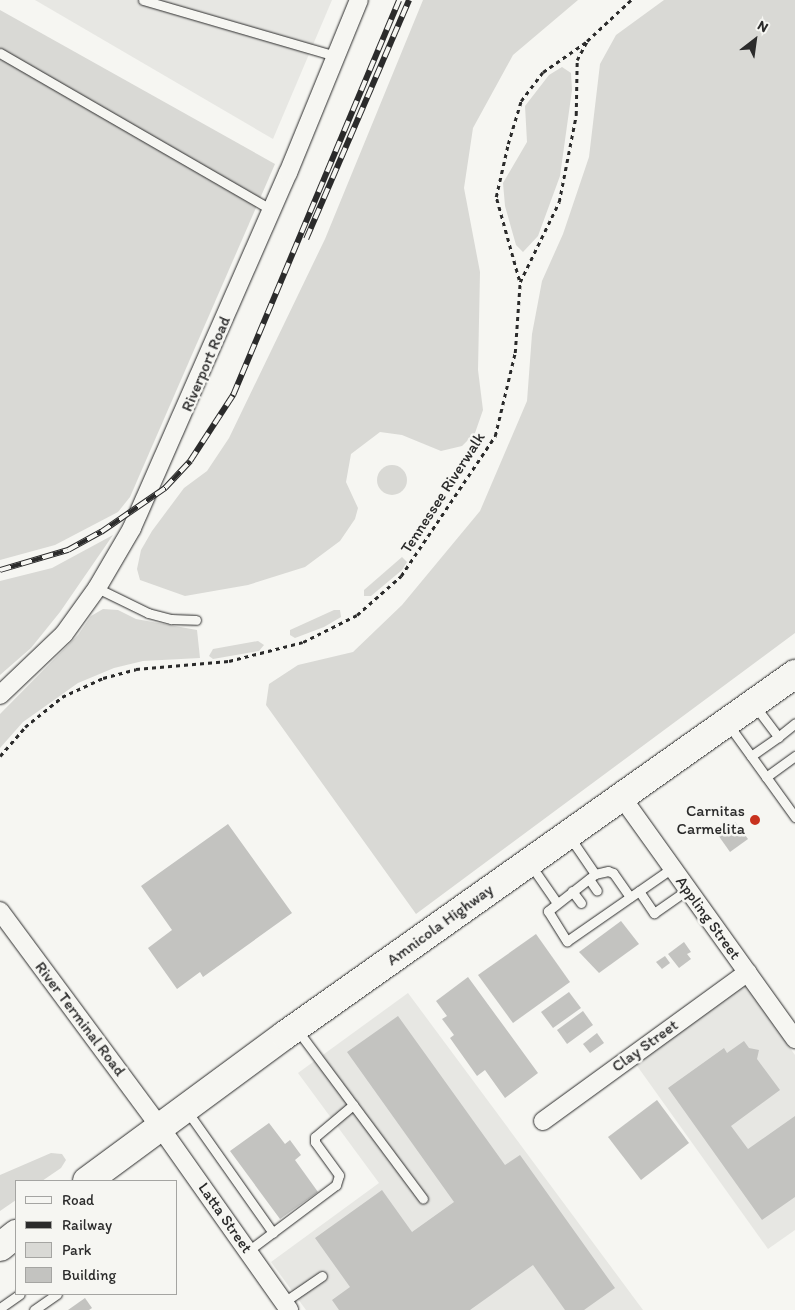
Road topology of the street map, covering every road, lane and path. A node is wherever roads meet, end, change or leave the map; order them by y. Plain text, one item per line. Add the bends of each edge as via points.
1 (143, 0) edge
2 (359, 0) edge
3 (631, 0) edge
4 (587, 41) junction
5 (0, 53) edge
6 (336, 56) junction
7 (272, 210) junction
8 (520, 282) junction
9 (97, 588) junction
10 (196, 620) dead end
11 (795, 674) edge
12 (0, 695) edge
13 (753, 704) junction
14 (726, 722) junction
15 (795, 723) edge
16 (778, 737) junction
17 (0, 756) edge
18 (751, 756) junction
19 (795, 756) edge
20 (766, 777) junction
21 (621, 796) junction
22 (795, 816) edge
23 (567, 834) junction
24 (528, 862) junction
25 (672, 868) junction
26 (592, 877) junction
27 (687, 890) junction
28 (597, 891) dead end
29 (640, 891) junction
30 (572, 892) junction
31 (630, 897) junction
32 (557, 903) junction
33 (581, 903) dead end
34 (0, 911) edge
35 (589, 915) dead end
36 (594, 923) junction
37 (748, 972) junction
38 (296, 1028) junction
39 (795, 1039) edge
40 (353, 1105) junction
41 (186, 1108) junction
42 (543, 1121) dead end
43 (160, 1127) junction
44 (88, 1180) edge
45 (423, 1199) dead end
46 (272, 1233) junction
47 (15, 1235) edge
48 (0, 1246) edge
49 (248, 1251) junction
50 (322, 1276) dead end
51 (19, 1295) edge
52 (56, 1295) edge
53 (287, 1306) edge
54 (0, 1308) edge
55 (34, 1310) edge

1 - 6 lane
2 - 6 street, Riverport Road
3 - 4 path, Tennessee Riverwalk
4 - 8 path, Tennessee Riverwalk via 577,60 576,115 560,202
4 - 8 path via 543,72 532,86 521,101 508,144 496,197
5 - 7 lane
6 - 7 street, Riverport Road
7 - 9 street, Riverport Road via 146,500
8 - 17 path, Tennessee Riverwalk via 515,353 495,436 402,576 357,615 303,642 228,661 136,670 103,678 62,697 25,727
9 - 10 lane via 148,613 171,620
9 - 12 street, Riverport Road via 64,634
11 - 13 main road, Amnicola Highway
13 - 14 main road, Amnicola Highway
13 - 16 lane
14 - 18 lane
14 - 21 main road, Amnicola Highway
15 - 16 lane
16 - 18 lane
18 - 20 lane
19 - 20 lane
20 - 22 lane
21 - 23 main road, Amnicola Highway
21 - 25 street, Appling Street
23 - 24 main road, Amnicola Highway
23 - 26 lane
24 - 32 lane
24 - 38 main road, Amnicola Highway
25 - 27 street, Appling Street
25 - 29 lane
26 - 28 lane
26 - 30 lane
26 - 31 lane via 613,873
27 - 29 lane via 654,913
27 - 37 street, Appling Street
29 - 31 lane
30 - 32 lane
30 - 33 lane
31 - 36 lane via 608,908
32 - 36 lane via 548,911 567,941
34 - 43 street, River Terminal Road
35 - 36 lane
37 - 39 street, Appling Street
37 - 42 street, Clay Street
38 - 40 lane
38 - 41 main road, Amnicola Highway
40 - 45 lane
40 - 46 lane via 316,1137 315,1142 338,1175 336,1185
41 - 43 main road, Amnicola Highway
41 - 46 lane
43 - 44 main road, Amnicola Highway
43 - 49 street, Latta Street
46 - 49 lane
47 - 48 main road
49 - 53 street, Latta Street
50 - 53 lane
51 - 54 lane
52 - 55 lane

